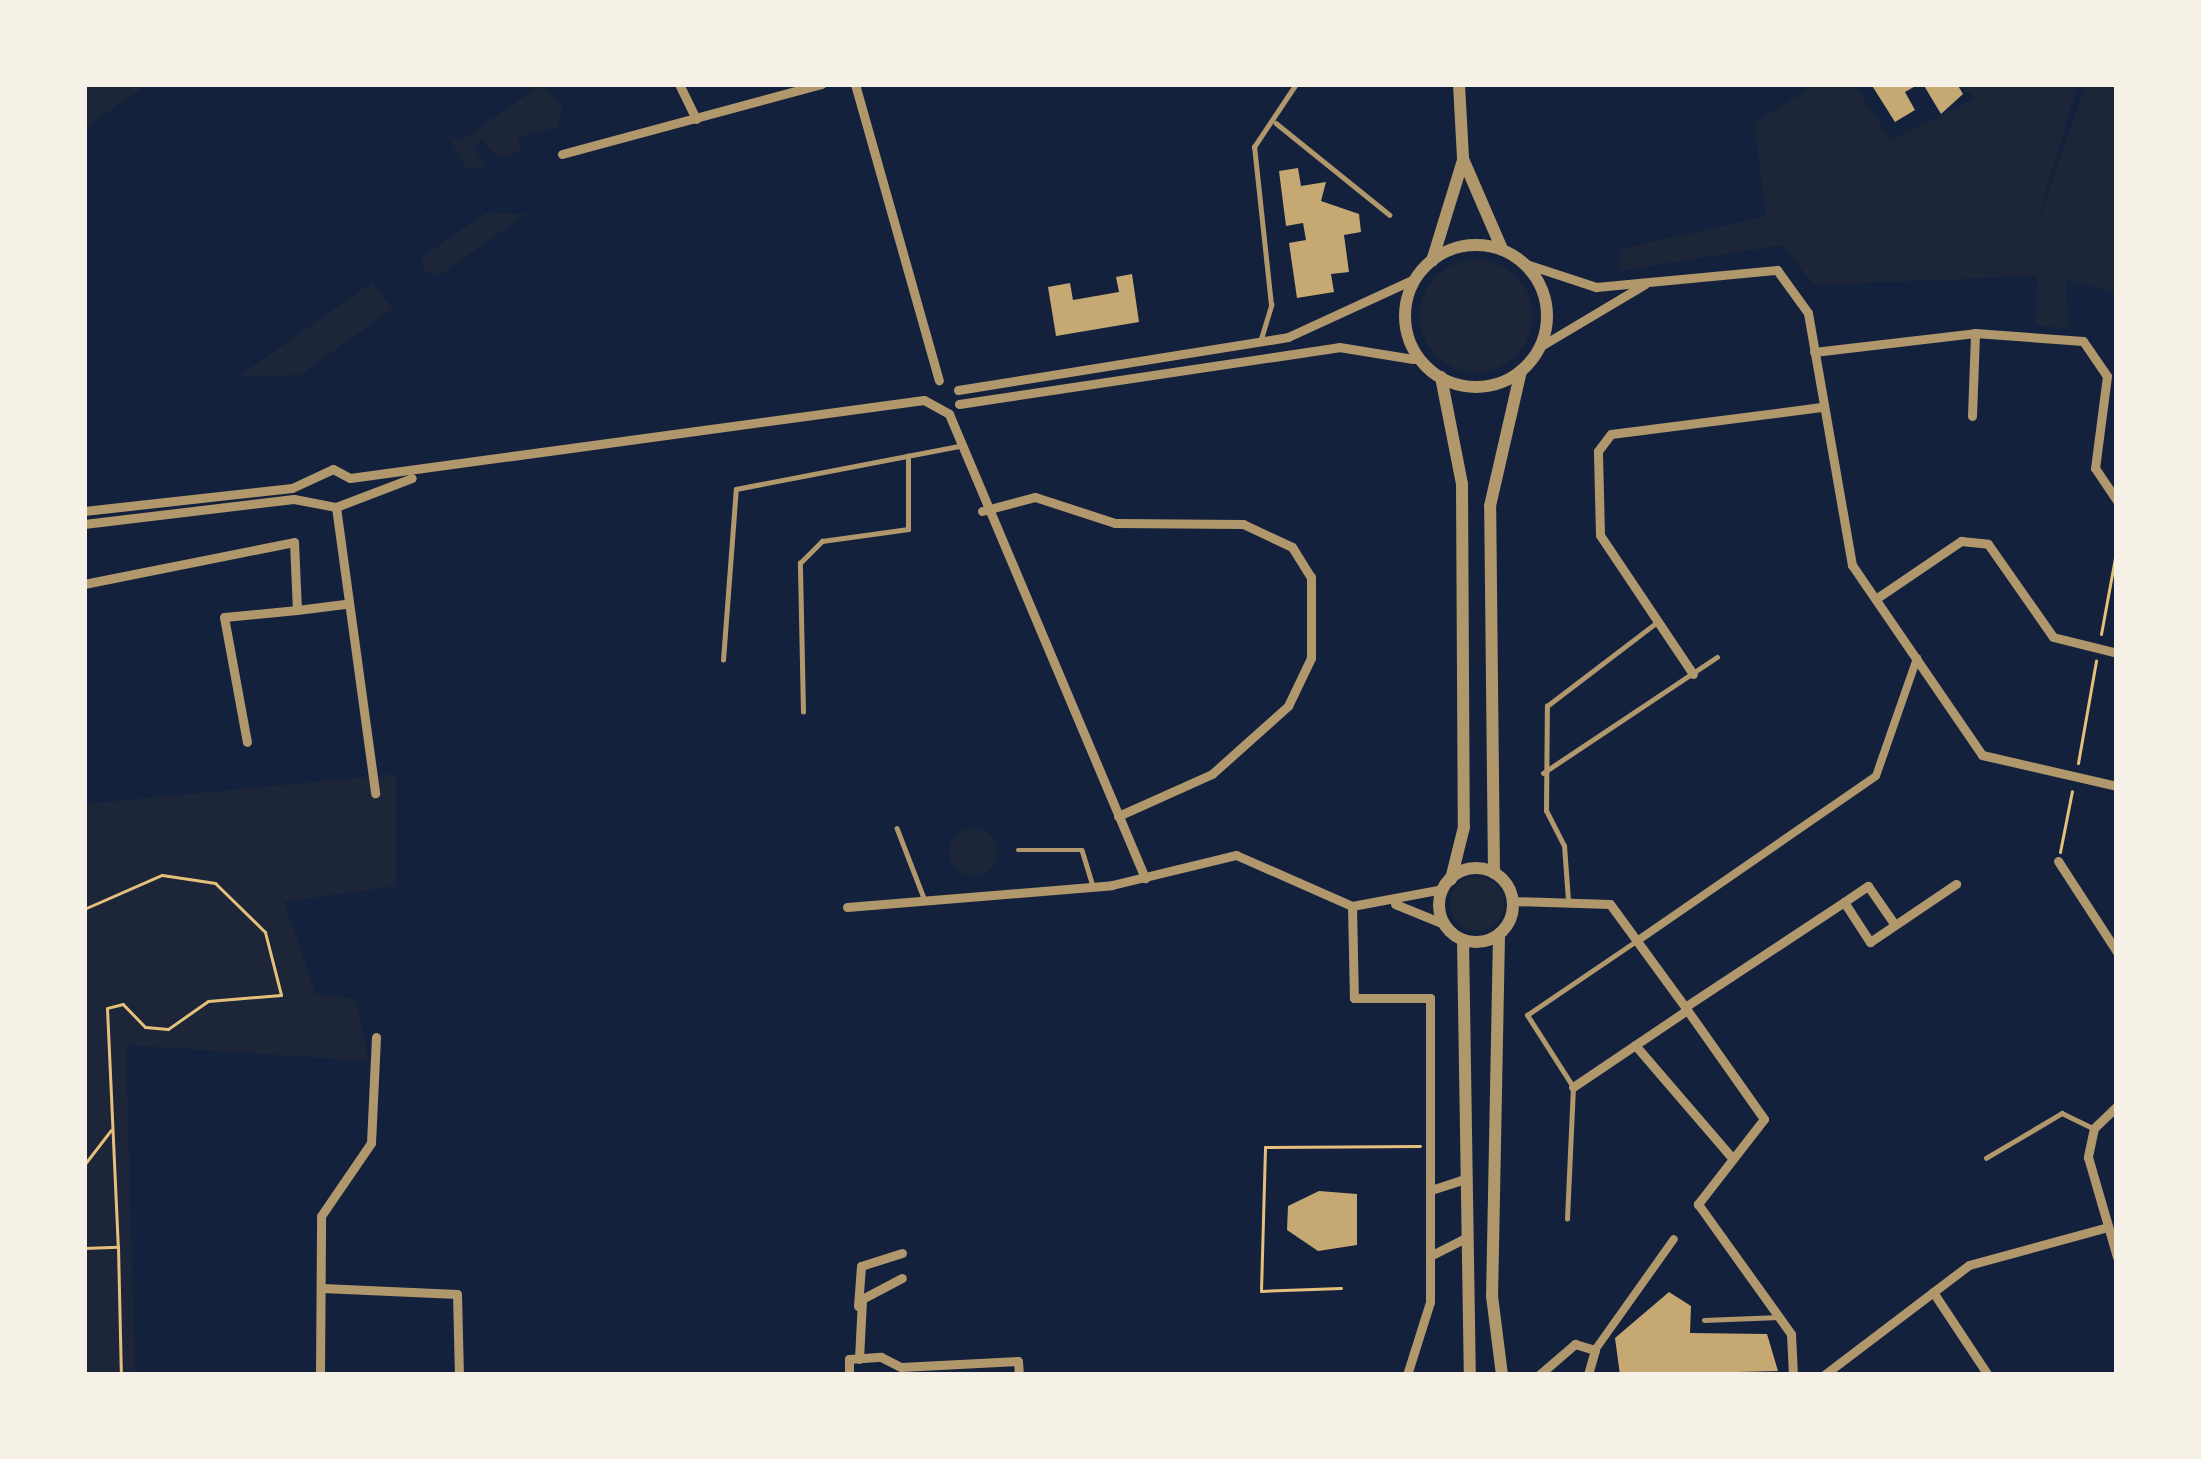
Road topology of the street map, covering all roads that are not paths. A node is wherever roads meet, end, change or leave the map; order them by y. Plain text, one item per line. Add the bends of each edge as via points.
1 (679, 84) edge
2 (822, 84) edge
3 (855, 84) edge
4 (1296, 84) edge
5 (1459, 84) edge
6 (696, 119) junction
7 (1276, 123) junction
8 (562, 154) dead end
9 (1463, 159) junction
10 (1390, 215) dead end
11 (1503, 250) junction
12 (1432, 261) junction
13 (1526, 264) junction
14 (1416, 278) junction
15 (1650, 282) junction
16 (1975, 333) junction
17 (1260, 344) junction
18 (1541, 346) junction
19 (1814, 352) junction
20 (1413, 359) junction
21 (1521, 371) junction
22 (1441, 377) junction
23 (939, 380) junction
24 (958, 390) junction
25 (925, 400) junction
26 (959, 404) junction
27 (1821, 407) junction
28 (949, 414) junction
29 (1972, 416) dead end
30 (960, 446) junction
31 (908, 455) junction
32 (435, 472) junction
33 (350, 478) junction
34 (317, 480) junction
35 (351, 496) junction
36 (320, 500) junction
37 (2117, 501) edge
38 (336, 507) junction
39 (84, 511) edge
40 (982, 511) junction
41 (84, 524) edge
42 (84, 584) edge
43 (1877, 598) junction
44 (345, 604) junction
45 (297, 610) junction
46 (1656, 623) junction
47 (2117, 652) edge
48 (1718, 657) dead end
49 (1917, 658) junction
50 (723, 660) dead end
51 (1693, 674) junction
52 (803, 712) dead end
53 (247, 742) dead end
54 (1544, 772) junction
55 (2117, 786) edge
56 (375, 793) dead end
57 (1118, 815) junction
58 (897, 828) dead end
59 (1018, 850) dead end
60 (2058, 861) road end
61 (1494, 873) junction
62 (1145, 878) junction
63 (1447, 884) junction
64 (1956, 884) dead end
65 (1094, 886) junction
66 (924, 898) junction
67 (1513, 901) junction
68 (1568, 901) junction
69 (1844, 902) junction
70 (1395, 904) junction
71 (1352, 906) junction
72 (847, 907) dead end
73 (1444, 924) junction
74 (1895, 925) junction
75 (1499, 934) junction
76 (1463, 940) junction
77 (1636, 941) junction
78 (2117, 952) edge
79 (1686, 1009) junction
80 (376, 1037) dead end
81 (1635, 1046) junction
82 (1573, 1087) junction
83 (2117, 1106) edge
84 (2094, 1128) junction
85 (1986, 1158) dead end
86 (1733, 1159) junction
87 (1465, 1179) junction
88 (1567, 1220) dead end
89 (2108, 1227) junction
90 (1465, 1238) junction
91 (1674, 1239) dead end
92 (902, 1253) dead end
93 (2117, 1258) edge
94 (902, 1278) dead end
95 (322, 1288) junction
96 (1934, 1292) junction
97 (858, 1310) junction
98 (1778, 1317) junction
99 (1704, 1320) dead end
100 (1595, 1350) junction
101 (859, 1359) junction
102 (983, 1369) edge
103 (901, 1371) edge
104 (945, 1371) edge
105 (320, 1375) edge
106 (459, 1375) edge
107 (849, 1375) edge
108 (1019, 1375) edge
109 (1407, 1375) edge
110 (1470, 1375) edge
111 (1502, 1375) edge
112 (1539, 1375) edge
113 (1588, 1375) edge
114 (1792, 1375) edge
115 (1824, 1375) edge
116 (1988, 1375) edge

1 - 6 street
2 - 6 street
3 - 23 street
4 - 7 lane
5 - 9 street
6 - 8 street
7 - 10 lane
7 - 17 lane via 1254,147 1271,317
9 - 11 street
9 - 12 street
11 - 12 street via 1466,246
11 - 13 street
12 - 14 street
13 - 15 street via 1596,286
13 - 18 street via 1546,302
14 - 17 street via 1341,321
14 - 20 street via 1406,321
15 - 18 street
15 - 19 street via 1777,270 1803,299
16 - 19 street
16 - 29 street
16 - 37 street via 2083,341 2101,359 2095,469
17 - 24 street
18 - 21 street
19 - 27 street
20 - 22 street
20 - 26 street via 1339,347
21 - 22 street via 1482,387
21 - 61 street via 1490,506
22 - 63 street via 1462,484 1464,827
23 - 24 street
23 - 25 street
24 - 26 street
25 - 28 street
25 - 32 street
26 - 28 street
27 - 43 street via 1842,544
27 - 46 street via 1611,434 1598,451 1600,535
28 - 30 street
30 - 31 lane
30 - 40 street
31 - 50 lane via 736,489
31 - 52 lane via 908,529 822,541 800,563
32 - 33 street
32 - 35 street
33 - 34 street via 333,470
33 - 35 street
34 - 36 street
34 - 39 street
35 - 38 street
36 - 38 street
36 - 41 street
38 - 44 street
40 - 57 street
40 - 57 street via 1035,497 1115,524 1243,524 1292,547 1311,577 1311,658 1288,706 1212,774
42 - 45 street via 294,542
43 - 47 street via 1961,542 1988,544 2053,637
43 - 49 street
44 - 45 street
44 - 56 street
45 - 53 street via 224,617
46 - 51 street
46 - 54 lane via 1547,706
48 - 51 lane
49 - 55 street via 1982,754
49 - 77 street via 1876,776
51 - 54 lane
54 - 68 lane
57 - 62 street
58 - 66 lane
59 - 65 lane via 1082,850
60 - 78 street
61 - 63 street
61 - 67 street
62 - 65 street
62 - 71 street via 1236,855
63 - 70 street
63 - 73 street
64 - 74 street
65 - 66 street
66 - 72 street
67 - 68 street
67 - 75 street
68 - 77 street via 1610,904
69 - 74 street via 1868,886
69 - 74 street via 1870,942
69 - 79 street
70 - 71 street
70 - 73 street
71 - 109 street via 1354,998 1430,998 1430,1302
73 - 76 street
75 - 76 street
75 - 111 street via 1492,1296
76 - 87 street
77 - 79 street
77 - 82 lane via 1527,1015
79 - 81 street
79 - 86 street via 1764,1119
80 - 95 street via 370,1143 321,1216
81 - 82 street
81 - 86 street
82 - 88 lane
83 - 84 street
84 - 85 lane via 2062,1113
84 - 89 street via 2089,1157
86 - 98 street via 1698,1204
87 - 90 street
87 - 90 street via 1431,1185 1432,1263
89 - 93 street
89 - 96 street via 1969,1265
90 - 110 street
91 - 100 street
92 - 97 street via 861,1266
94 - 97 street via 874,1288
95 - 105 street
95 - 106 street via 457,1294
96 - 115 street
96 - 116 street
97 - 101 street
98 - 99 lane
98 - 114 street
100 - 112 street via 1575,1344
100 - 113 street
101 - 103 street
101 - 107 street
102 - 104 street
102 - 108 street via 1018,1360
103 - 104 street

